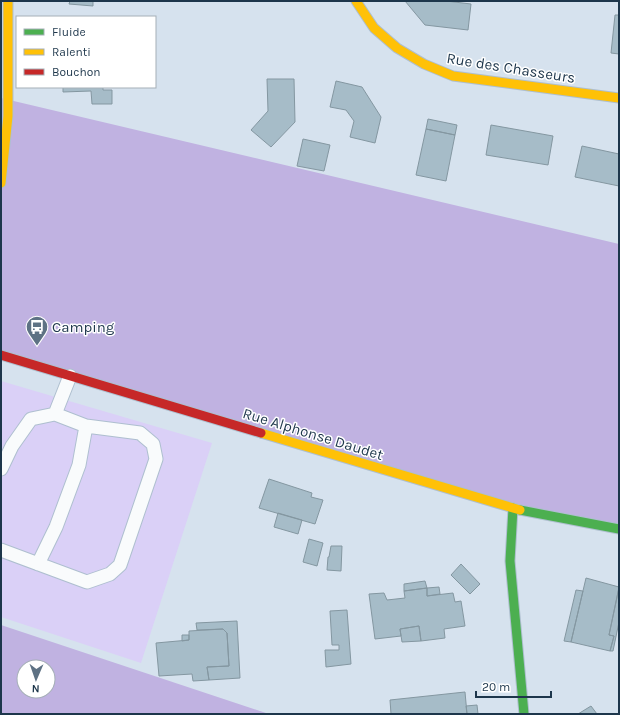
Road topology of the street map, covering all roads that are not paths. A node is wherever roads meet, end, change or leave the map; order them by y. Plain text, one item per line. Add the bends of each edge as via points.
1 (8, 1) edge
2 (356, 1) edge
3 (619, 98) edge
4 (1, 183) edge
5 (1, 355) edge
6 (70, 376) junction
7 (55, 414) junction
8 (86, 426) junction
9 (1, 469) edge
10 (514, 508) junction
11 (619, 528) edge
12 (1, 550) edge
13 (38, 564) junction
14 (524, 714) edge

1 - 4 street via 8,104
2 - 3 street, Rue des Chasseurs via 379,34 400,52 427,68 453,76
5 - 6 street, Rue Alphonse Daudet
6 - 7 lane
6 - 10 street, Rue Alphonse Daudet
7 - 8 lane
7 - 9 lane via 31,419 12,446
8 - 13 lane via 79,465 56,527
8 - 13 lane via 140,433 153,444 156,459 120,565 110,574 87,582
10 - 11 street, Rue Alphonse Daudet via 561,519
10 - 14 street via 510,561
12 - 13 lane

